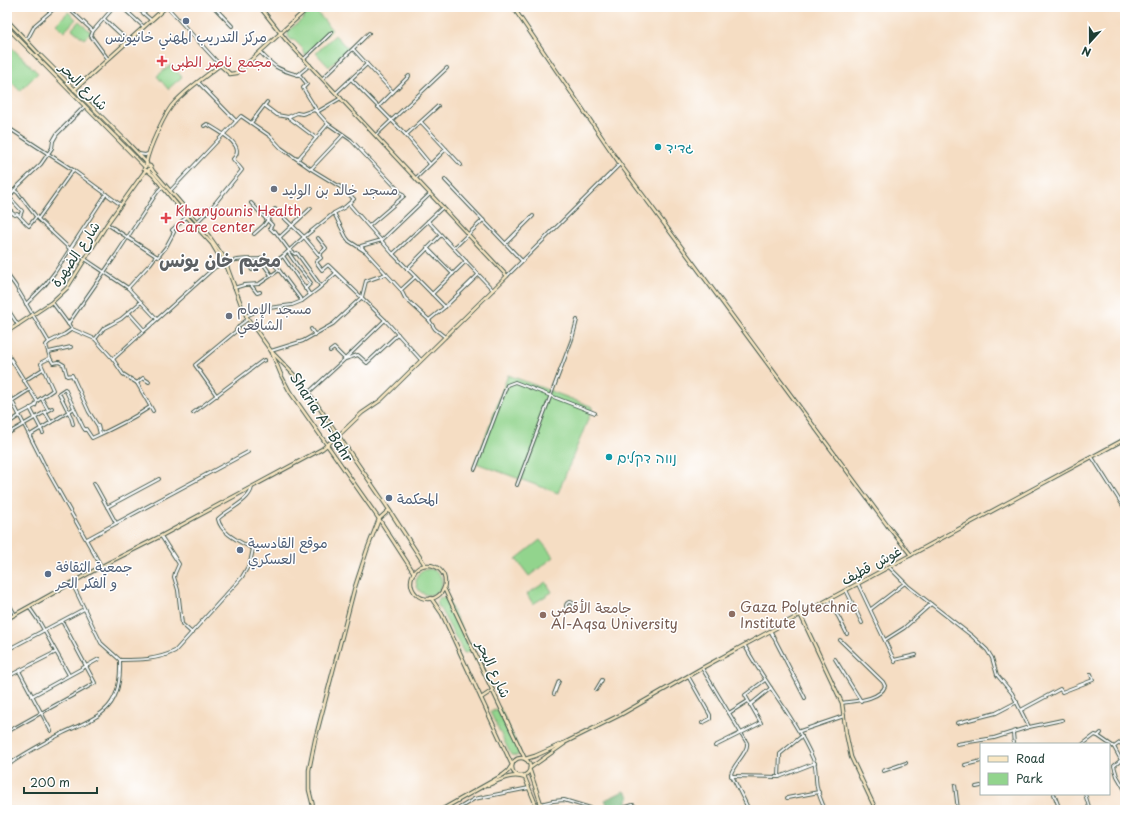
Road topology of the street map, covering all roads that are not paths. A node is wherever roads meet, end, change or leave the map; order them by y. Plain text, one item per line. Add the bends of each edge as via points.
1 (56, 7) edge
2 (67, 7) edge
3 (114, 7) edge
4 (122, 7) edge
5 (135, 7) edge
6 (157, 7) edge
7 (166, 7) edge
8 (214, 7) edge
9 (260, 7) edge
10 (309, 7) edge
11 (514, 7) edge
12 (51, 8) edge
13 (161, 11) junction
14 (129, 13) junction
15 (104, 19) junction
16 (7, 20) edge
17 (151, 20) junction
18 (232, 26) dead end
19 (7, 27) edge
20 (144, 27) junction
21 (93, 31) junction
22 (12, 32) junction
23 (332, 32) dead end
24 (280, 33) junction
25 (369, 33) dead end
26 (7, 37) edge
27 (26, 39) junction
28 (129, 42) junction
29 (22, 43) junction
30 (353, 49) junction
31 (260, 52) junction
32 (108, 59) junction
33 (304, 59) junction
34 (367, 64) junction
35 (220, 65) junction
36 (310, 65) junction
37 (447, 68) dead end
38 (299, 74) junction
39 (409, 76) dead end
40 (323, 78) junction
41 (352, 80) junction
42 (198, 82) junction
43 (74, 90) junction
44 (393, 92) junction
45 (336, 93) junction
46 (341, 98) junction
47 (267, 102) dead end
48 (85, 105) junction
49 (265, 106) junction
50 (438, 106) dead end
51 (378, 107) junction
52 (317, 112) junction
53 (288, 117) junction
54 (236, 121) junction
55 (391, 121) junction
56 (421, 122) junction
57 (251, 123) junction
58 (328, 124) junction
59 (204, 126) dead end
60 (8, 128) edge
61 (7, 132) edge
62 (224, 133) junction
63 (343, 135) junction
64 (376, 135) junction
65 (406, 135) junction
66 (316, 138) junction
67 (446, 149) junction
68 (138, 153) junction
69 (48, 154) junction
70 (148, 154) junction
71 (298, 159) junction
72 (147, 164) junction
73 (430, 164) junction
74 (620, 164) junction
75 (461, 165) dead end
76 (144, 166) junction
77 (311, 169) junction
78 (73, 170) junction
79 (148, 170) junction
80 (416, 178) junction
81 (445, 180) dead end
82 (163, 186) junction
83 (14, 190) junction
84 (170, 191) junction
85 (106, 194) junction
86 (430, 194) junction
87 (10, 198) junction
88 (7, 200) edge
89 (251, 203) dead end
90 (7, 204) edge
91 (121, 204) junction
92 (349, 204) junction
93 (311, 208) dead end
94 (443, 208) junction
95 (334, 213) junction
96 (189, 215) junction
97 (20, 216) junction
98 (533, 216) dead end
99 (37, 218) junction
100 (483, 220) junction
101 (267, 221) junction
102 (428, 221) junction
103 (197, 222) junction
104 (107, 224) junction
105 (293, 226) junction
106 (369, 226) junction
107 (254, 234) dead end
108 (468, 234) junction
109 (441, 235) junction
110 (280, 237) junction
111 (304, 237) junction
112 (127, 238) junction
113 (318, 238) dead end
114 (382, 240) junction
115 (506, 244) junction
116 (427, 248) junction
117 (454, 248) junction
118 (70, 249) junction
119 (289, 251) junction
120 (366, 252) junction
121 (319, 254) junction
122 (393, 254) junction
123 (156, 256) junction
124 (283, 256) junction
125 (84, 259) junction
126 (260, 259) junction
127 (244, 260) junction
128 (466, 261) junction
129 (522, 261) junction
130 (224, 262) junction
131 (273, 263) junction
132 (407, 268) junction
133 (252, 270) dead end
134 (279, 270) junction
135 (104, 272) junction
136 (336, 273) junction
137 (7, 274) edge
138 (386, 274) junction
139 (453, 274) junction
140 (478, 274) junction
141 (271, 275) junction
142 (507, 276) junction
143 (415, 277) junction
144 (251, 285) junction
145 (322, 286) junction
146 (128, 288) junction
147 (234, 288) junction
148 (305, 289) junction
149 (402, 290) junction
150 (493, 290) junction
151 (260, 292) dead end
152 (432, 294) junction
153 (310, 296) junction
154 (362, 297) junction
155 (302, 301) junction
156 (52, 302) junction
157 (141, 302) junction
158 (26, 304) junction
159 (445, 307) junction
160 (7, 308) edge
161 (128, 312) junction
162 (33, 315) junction
163 (247, 317) junction
164 (157, 319) junction
165 (385, 320) junction
166 (429, 320) junction
167 (577, 320) dead end
168 (68, 324) junction
169 (18, 326) junction
170 (72, 329) junction
171 (311, 329) dead end
172 (144, 330) junction
173 (7, 332) edge
174 (398, 334) junction
175 (314, 335) junction
176 (445, 337) junction
177 (95, 339) junction
178 (49, 342) junction
179 (71, 347) dead end
180 (271, 351) junction
181 (330, 351) dead end
182 (49, 352) junction
183 (7, 353) edge
184 (50, 358) junction
185 (113, 359) junction
186 (345, 359) junction
187 (265, 360) dead end
188 (421, 360) junction
189 (43, 369) junction
190 (24, 381) junction
191 (149, 382) dead end
192 (137, 383) junction
193 (29, 390) junction
194 (7, 391) edge
195 (308, 392) junction
196 (216, 396) junction
197 (551, 396) junction
198 (42, 398) junction
199 (12, 401) junction
200 (37, 401) junction
201 (150, 407) junction
202 (30, 408) junction
203 (52, 408) dead end
204 (73, 409) junction
205 (48, 410) junction
206 (153, 411) dead end
207 (46, 412) junction
208 (68, 412) junction
209 (193, 413) dead end
210 (595, 413) dead end
211 (20, 415) junction
212 (35, 417) junction
213 (51, 422) junction
214 (7, 424) edge
215 (24, 424) junction
216 (73, 424) dead end
217 (41, 429) junction
218 (43, 433) dead end
219 (7, 434) edge
220 (100, 434) junction
221 (30, 435) junction
222 (338, 436) junction
223 (1125, 439) edge
224 (327, 445) junction
225 (248, 452) dead end
226 (1092, 457) junction
227 (475, 469) dead end
228 (159, 478) dead end
229 (94, 483) dead end
230 (517, 485) dead end
231 (252, 486) junction
232 (107, 507) junction
233 (1125, 509) edge
234 (389, 510) junction
235 (379, 519) junction
236 (116, 523) junction
237 (161, 536) junction
238 (87, 539) dead end
239 (911, 555) junction
240 (425, 565) junction
241 (101, 566) junction
242 (890, 568) junction
243 (414, 573) junction
244 (72, 583) junction
245 (904, 583) junction
246 (858, 584) junction
247 (444, 588) junction
248 (846, 590) junction
249 (431, 598) junction
250 (7, 600) edge
251 (828, 600) junction
252 (931, 604) junction
253 (29, 607) junction
254 (84, 609) junction
255 (871, 609) junction
256 (570, 610) joint
257 (15, 614) junction
258 (802, 616) junction
259 (7, 619) edge
260 (62, 621) junction
261 (862, 623) dead end
262 (44, 630) junction
263 (771, 632) junction
264 (192, 633) junction
265 (846, 634) dead end
266 (840, 640) dead end
267 (885, 641) junction
268 (745, 646) junction
269 (7, 650) edge
270 (56, 652) junction
271 (916, 655) dead end
272 (99, 659) dead end
273 (835, 659) dead end
274 (120, 660) junction
275 (86, 666) junction
276 (702, 668) junction
277 (19, 671) junction
278 (1091, 674) dead end
279 (69, 675) junction
280 (688, 676) junction
281 (7, 677) edge
282 (602, 680) dead end
283 (765, 680) junction
284 (559, 681) dead end
285 (771, 688) junction
286 (493, 690) junction
287 (596, 690) dead end
288 (554, 694) dead end
289 (32, 696) junction
290 (481, 698) junction
291 (805, 698) dead end
292 (748, 701) junction
293 (861, 701) junction
294 (1017, 702) junction
295 (842, 703) junction
296 (750, 705) junction
297 (1021, 710) junction
298 (41, 713) junction
299 (729, 713) junction
300 (844, 716) junction
301 (1062, 720) dead end
302 (702, 723) dead end
303 (957, 723) dead end
304 (1029, 727) junction
305 (51, 731) dead end
306 (7, 732) edge
307 (800, 732) junction
308 (741, 733) junction
309 (1013, 733) junction
310 (1101, 733) dead end
311 (802, 736) junction
312 (1098, 736) junction
313 (1125, 739) edge
314 (564, 743) junction
315 (1014, 743) edge
316 (1084, 743) edge
317 (1109, 743) edge
318 (957, 744) dead end
319 (1110, 744) edge
320 (715, 746) dead end
321 (1114, 746) junction
322 (525, 759) junction
323 (980, 761) edge
324 (815, 763) junction
325 (906, 763) dead end
326 (512, 765) junction
327 (965, 765) dead end
328 (7, 766) edge
329 (530, 769) junction
330 (883, 771) dead end
331 (519, 776) junction
332 (731, 776) junction
333 (779, 777) junction
334 (954, 785) dead end
335 (980, 786) edge
336 (530, 787) junction
337 (976, 787) dead end
338 (480, 789) junction
339 (1125, 790) edge
340 (818, 792) junction
341 (1054, 795) edge
342 (1084, 795) edge
343 (786, 798) dead end
344 (541, 804) junction
345 (536, 805) junction
346 (314, 810) edge
347 (441, 810) edge
348 (456, 810) edge
349 (538, 810) edge
350 (543, 810) edge
351 (597, 810) edge
352 (616, 810) edge
353 (640, 810) edge
354 (749, 810) edge
355 (825, 810) edge
356 (876, 810) edge
357 (958, 810) edge
358 (1060, 810) edge
359 (1090, 810) edge

1 - 12 street
2 - 21 street
3 - 15 street
4 - 14 street
5 - 14 street
5 - 17 street
6 - 13 street
7 - 13 street
7 - 35 street
8 - 18 street
9 - 24 street
10 - 24 street
11 - 74 street
12 - 27 street
13 - 17 street
14 - 20 street
15 - 21 street
15 - 28 street
16 - 27 street, شارع البحر
17 - 20 street
19 - 22 street, شارع البحر
20 - 28 street
21 - 32 street via 91,36
22 - 26 street
22 - 29 street, شارع البحر
23 - 33 street
24 - 31 street
24 - 33 street
25 - 30 street
27 - 29 street
27 - 43 street, شارع البحر
28 - 32 street
29 - 48 street, شارع البحر
30 - 34 street
30 - 40 street
31 - 35 street via 234,74 230,74
31 - 38 street via 275,67
32 - 43 street
33 - 36 street
34 - 41 street
34 - 44 street
35 - 42 street
36 - 38 street
36 - 40 street
37 - 55 street
38 - 52 street via 307,84 303,88
39 - 44 street
40 - 45 street
41 - 45 street
41 - 51 street
42 - 54 street
42 - 70 street via 170,107
43 - 68 street, شارع البحر
44 - 51 street
45 - 46 street
46 - 52 street
46 - 64 street
47 - 49 street
48 - 69 street via 57,134
48 - 76 street, شارع البحر
49 - 53 street via 277,115
49 - 57 street
50 - 56 street
51 - 55 street
52 - 53 street via 314,110
52 - 58 street
53 - 66 street
54 - 57 street via 241,116
54 - 62 street
55 - 64 street
55 - 65 street
56 - 65 street
56 - 67 street
57 - 71 street
58 - 63 street
58 - 66 street
59 - 62 street via 207,124
60 - 61 street
60 - 69 street
62 - 84 street
62 - 103 street via 236,146 236,155 233,159 242,170
63 - 77 street
63 - 106 street via 404,196
64 - 80 street
65 - 73 street
66 - 71 street
67 - 73 street
67 - 75 street
68 - 70 street
68 - 72 street, شارع البحر
69 - 78 street
69 - 83 street via 36,170
70 - 72 street
71 - 77 street
72 - 76 street
72 - 79 street, شارع البحر
73 - 80 street
74 - 129 street
74 - 239 street
76 - 79 street
77 - 92 street via 349,194 354,199
78 - 85 street
78 - 99 street
79 - 82 street
79 - 91 street, شارع الضهرة
80 - 86 street
81 - 100 street
82 - 84 street
82 - 96 street
82 - 112 street
83 - 87 street
83 - 99 street
84 - 96 street
85 - 91 street
85 - 118 street
86 - 94 street
86 - 114 street
87 - 88 street
87 - 97 street via 22,211
89 - 101 street
90 - 97 street via 15,216
91 - 104 street, شارع الضهرة
92 - 95 street
92 - 106 street
93 - 105 street
94 - 102 street
94 - 108 street
95 - 111 street
95 - 120 street via 349,241
96 - 103 street
96 - 123 street via 172,230 174,232 166,247 158,257
96 - 130 street
97 - 99 street via 29,226
98 - 115 street
99 - 118 street
100 - 108 street
100 - 115 street
101 - 105 street via 275,209
101 - 107 street
101 - 110 street via 272,225 270,228
102 - 109 street
102 - 122 street
103 - 130 street via 219,249
104 - 112 street
104 - 125 street, شارع الضهرة
105 - 110 street
105 - 111 street
106 - 114 street
108 - 117 street
108 - 142 street
109 - 116 street
109 - 117 street
110 - 119 street
111 - 119 street
111 - 121 street
112 - 123 street
112 - 135 street
113 - 121 street via 326,248
114 - 120 street via 361,246
114 - 122 street
115 - 129 street
116 - 132 street
116 - 139 street
117 - 128 street
118 - 125 street
118 - 158 street via 56,272
119 - 124 street
119 - 145 street via 297,253
119 - 148 street via 311,283
120 - 138 street
121 - 136 street via 321,258 316,262 322,270 328,265
122 - 132 street
123 - 146 street
124 - 131 street
124 - 148 street
125 - 135 street
125 - 156 street, شارع الضهرة via 67,288
126 - 127 street
126 - 131 street via 264,258
126 - 141 street
127 - 130 street
127 - 133 street
128 - 139 street
128 - 140 street
129 - 142 street
130 - 147 street
130 - 164 street
131 - 134 street
132 - 143 street
134 - 141 street
134 - 155 street
135 - 146 street
135 - 168 street
136 - 145 street
136 - 154 street
137 - 158 street
138 - 149 street
138 - 154 street via 366,281
139 - 152 street
140 - 150 street
140 - 159 street
141 - 144 street via 259,284
142 - 150 street
143 - 149 street
143 - 152 street
144 - 147 street
144 - 151 street via 257,293
145 - 153 street
146 - 157 street
147 - 163 street
148 - 153 street
149 - 166 street via 405,298
150 - 176 street
152 - 159 street
153 - 155 street
154 - 165 street
154 - 175 street via 333,324
155 - 163 street via 292,305 265,308
156 - 162 street, شارع الضهرة
156 - 168 street
157 - 161 street
157 - 164 street
158 - 162 street
159 - 166 street
160 - 169 street
161 - 172 street
161 - 177 street via 104,328
162 - 169 street, شارع الضهرة
162 - 178 street
163 - 180 street
163 - 196 street via 235,332 195,365
164 - 172 street
165 - 174 street
165 - 186 street
166 - 176 street via 434,330
167 - 197 street
168 - 170 street
169 - 173 street, شارع الضهرة
170 - 177 street
170 - 178 street
171 - 175 street
172 - 185 street
174 - 186 street via 367,363 358,355
174 - 188 street
175 - 180 street
176 - 188 street
177 - 185 street
178 - 182 street via 46,344
179 - 182 street
180 - 195 street, Sharia Al-Bahr
180 - 224 street, Sharia Al-Bahr via 286,385
181 - 186 street via 334,348
182 - 184 street
183 - 190 street
184 - 189 street via 42,362
184 - 220 street via 53,363 59,362 64,365 67,376 72,375
185 - 192 street via 123,374
186 - 195 street
187 - 196 street
188 - 222 street via 381,400 362,413
189 - 190 street
189 - 198 street via 53,390
190 - 193 street
191 - 192 street via 143,378
192 - 201 street
193 - 199 street
193 - 200 street
194 - 199 street
195 - 222 street, Sharia Al-Bahr
196 - 209 street
197 - 210 street
197 - 227 street via 514,382 506,385
197 - 230 street
198 - 200 street
198 - 205 street
199 - 211 street
200 - 202 street via 35,406
201 - 206 street
201 - 220 street
202 - 211 street
202 - 212 street
203 - 205 street
204 - 208 street
204 - 208 street via 65,390 59,393
204 - 220 street via 92,438
205 - 207 street
207 - 212 street
207 - 213 street
208 - 213 street
208 - 216 street
211 - 214 street
211 - 215 street
212 - 215 street
212 - 217 street
213 - 217 street
215 - 219 street
215 - 221 street
217 - 218 street
217 - 221 street
221 - 241 street
222 - 224 street
222 - 234 street, Sharia Al-Bahr
223 - 226 street, غوش قطيف
224 - 231 street
224 - 235 street, Sharia Al-Bahr
225 - 236 street
226 - 233 street
226 - 239 street, غوش قطيف
228 - 232 street
229 - 232 street
231 - 237 street
231 - 264 street via 247,498 218,519 226,532 253,549 250,563 242,577
232 - 236 street
234 - 235 street
234 - 240 street, Sharia Al-Bahr
235 - 243 street, Sharia Al-Bahr
235 - 346 street via 354,590 315,740 309,770 309,790
236 - 238 street
237 - 241 street
237 - 264 street via 179,564 174,577 182,624
239 - 242 street, غوش قطيف
240 - 243 street
240 - 247 street via 439,569 444,578
241 - 244 street
242 - 245 street
242 - 246 street, غوش قطيف
243 - 249 street via 411,584 413,589 420,597
244 - 253 street
244 - 254 street
245 - 252 street
245 - 255 street
246 - 248 street, غوش قطيف
246 - 255 street
247 - 249 street
247 - 286 street, شارع البحر
248 - 251 street, غوش قطيف
248 - 261 street
249 - 290 street, شارع البحر via 442,614
250 - 257 street
251 - 258 street, غوش قطيف
251 - 265 street
252 - 267 street
252 - 294 street via 987,650 997,674
253 - 257 street
253 - 262 street
254 - 260 street
254 - 274 street via 101,643
255 - 267 street
256 - 256 street via 574,605 570,601 566,605
257 - 259 street
258 - 263 street, غوش قطيف
258 - 295 street
260 - 262 street
260 - 275 street
262 - 269 street
262 - 270 street
263 - 268 street, غوش قطيف
263 - 291 street
264 - 274 street via 175,651 166,656 146,660
266 - 293 street via 884,684 880,692
267 - 271 street via 895,661
268 - 276 street, غوش قطيف
268 - 283 street
270 - 277 street
270 - 279 street
272 - 275 street
273 - 293 street
274 - 328 street via 120,679 112,701 105,710 93,720 42,745
275 - 279 street
275 - 298 street via 95,683
276 - 280 street, غوش قطيف
276 - 299 street
277 - 281 street
277 - 289 street
278 - 297 street via 1093,680 1062,692 1060,689
279 - 289 street
280 - 302 street via 710,715 710,718
280 - 314 street, غوش قطيف
282 - 287 street
283 - 285 street
283 - 292 street via 744,695
284 - 288 street
285 - 296 street
285 - 307 street
286 - 290 street
286 - 322 street, شارع البحر
289 - 298 street
290 - 326 street, شارع البحر
292 - 296 street
292 - 299 street
293 - 295 street
294 - 297 street
294 - 303 street via 996,712
295 - 300 street
296 - 308 street via 761,723
297 - 304 street
298 - 305 street
298 - 306 street
299 - 308 street
300 - 307 street
300 - 356 street via 851,757
301 - 304 street
304 - 309 street
307 - 311 street
308 - 320 street
308 - 332 street via 748,746 732,770
309 - 315 street
309 - 318 street
310 - 312 street
311 - 324 street
311 - 333 street via 780,754
312 - 316 street via 1095,735
312 - 317 street
313 - 321 street
314 - 322 street, غوش قطيف
314 - 329 street, غوش قطيف
319 - 321 street
321 - 339 street via 1121,760 1114,766
322 - 326 street via 517,759
322 - 329 street via 529,762
323 - 327 street
324 - 333 street
324 - 340 street
325 - 330 street
326 - 331 street via 514,773
326 - 338 street via 506,773
329 - 331 street via 525,775
329 - 344 street
331 - 336 street via 525,778
331 - 338 street
332 - 333 street
332 - 354 street
334 - 357 street
335 - 337 street
336 - 345 street
336 - 348 street via 474,799
338 - 347 street
340 - 343 street
340 - 355 street
341 - 358 street
342 - 359 street
344 - 345 street
344 - 350 street
344 - 351 street via 564,800
345 - 349 street
352 - 353 street via 633,805

